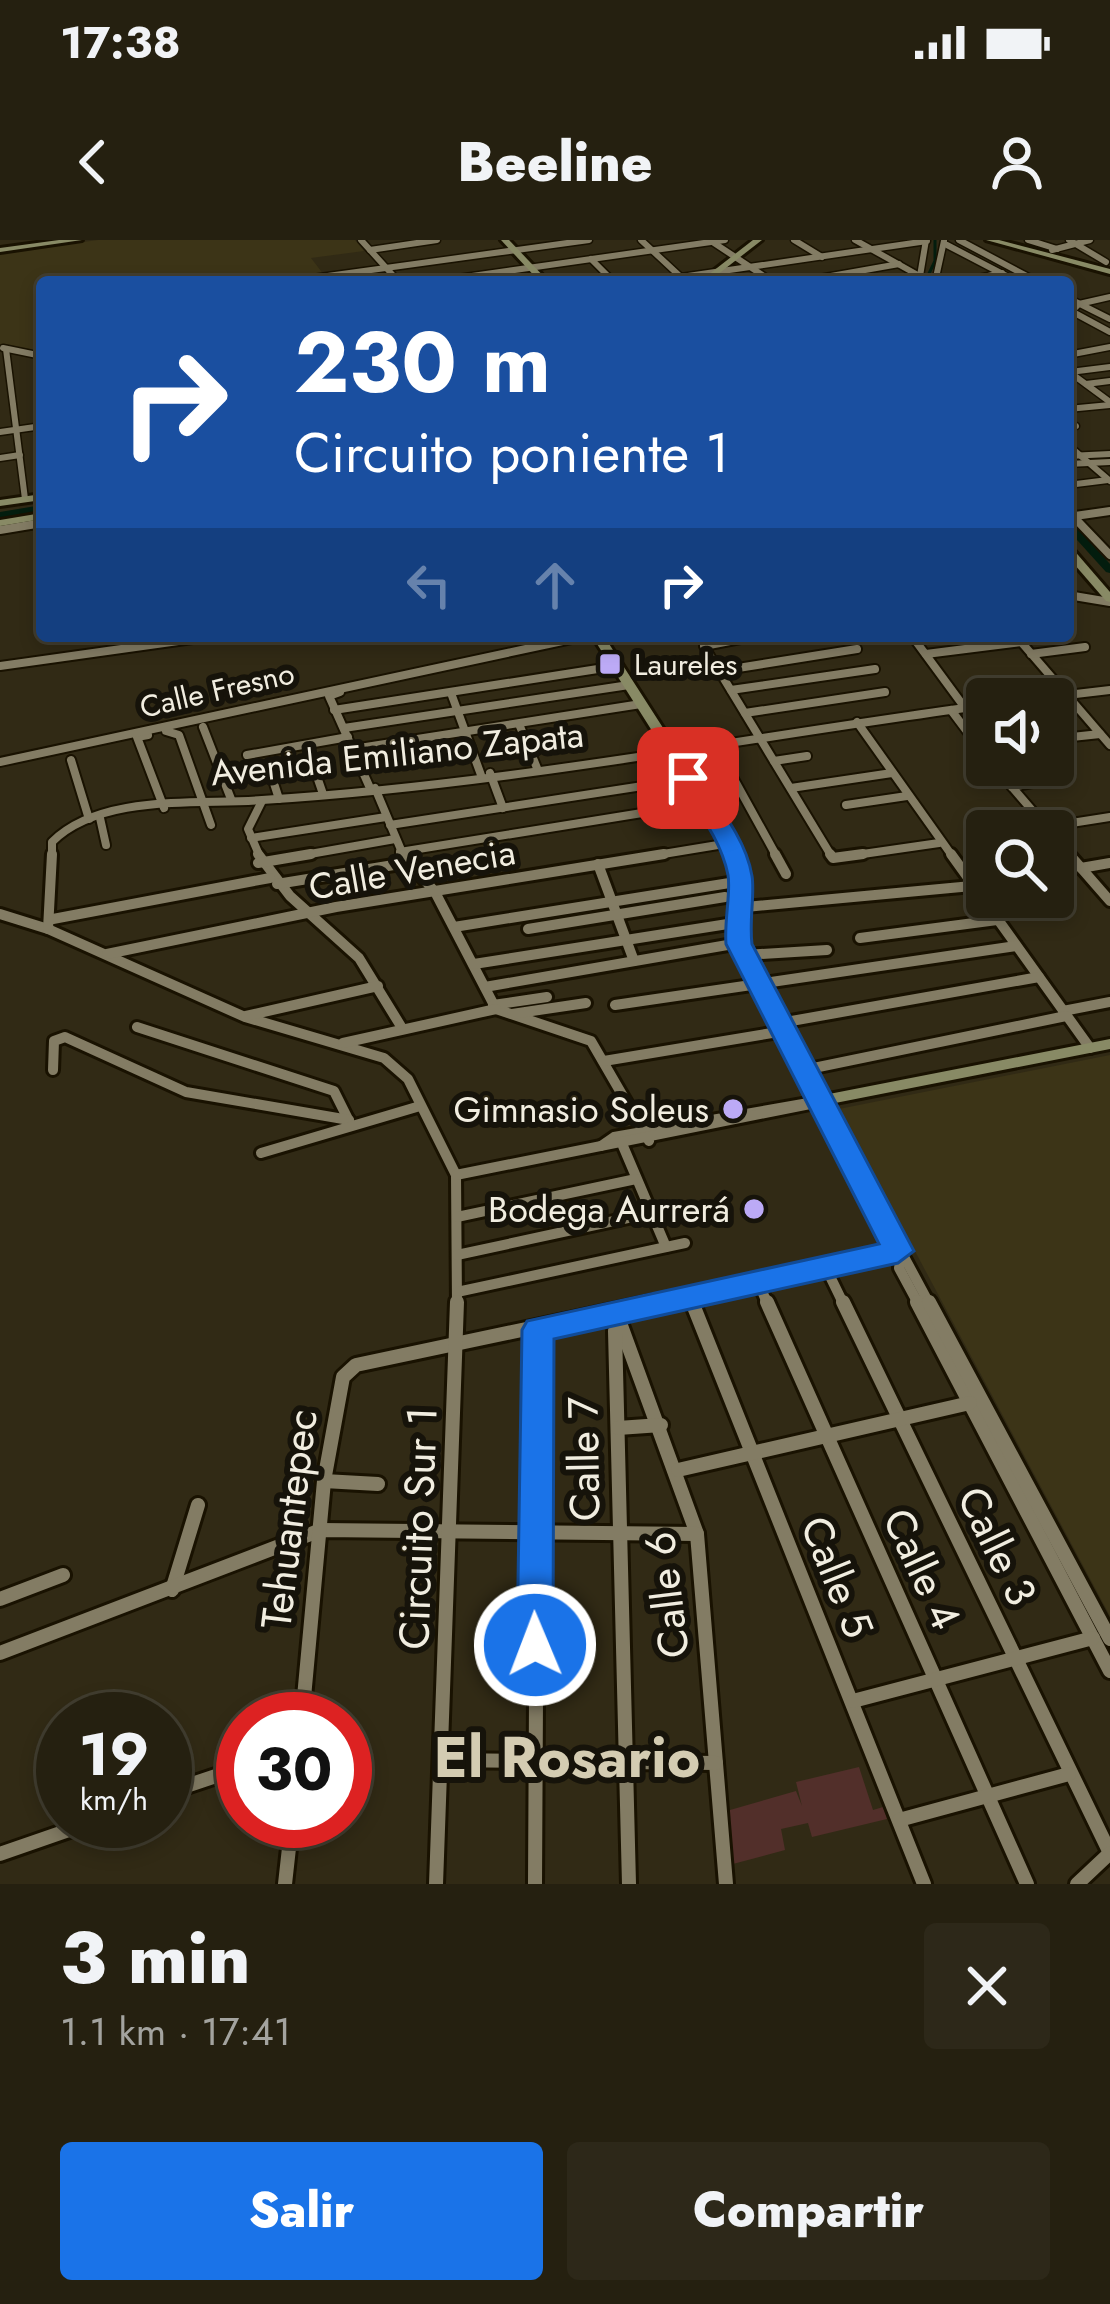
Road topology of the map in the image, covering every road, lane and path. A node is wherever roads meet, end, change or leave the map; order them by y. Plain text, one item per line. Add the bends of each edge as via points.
1 (56, 240) edge
2 (78, 240) edge
3 (361, 240) edge
4 (505, 240) edge
5 (590, 240) edge
6 (641, 240) edge
7 (725, 240) edge
8 (758, 240) edge
9 (794, 240) edge
10 (854, 240) edge
11 (959, 240) edge
12 (990, 240) edge
13 (1009, 240) edge
14 (1028, 240) edge
15 (1090, 240) edge
16 (432, 241) edge
17 (573, 241) edge
18 (711, 241) edge
19 (927, 241) edge
20 (1072, 242) edge
21 (30, 243) edge
22 (945, 243) edge
23 (0, 249) edge
24 (370, 250) junction
25 (514, 250) junction
26 (652, 250) junction
27 (872, 250) junction
28 (1054, 250) junction
29 (822, 257) junction
30 (734, 258) junction
31 (591, 259) junction
32 (445, 260) junction
33 (1106, 262) edge
34 (898, 264) junction
35 (531, 267) junction
36 (387, 268) junction
37 (752, 268) junction
38 (428, 271) dead end
39 (1017, 271) junction
40 (716, 272) junction
41 (1001, 274) junction
42 (349, 276) edge
43 (394, 276) edge
44 (432, 276) edge
45 (459, 276) edge
46 (483, 276) edge
47 (539, 276) edge
48 (608, 276) edge
49 (680, 276) edge
50 (700, 276) edge
51 (711, 276) edge
52 (764, 276) edge
53 (831, 276) edge
54 (914, 276) edge
55 (918, 276) edge
56 (937, 276) edge
57 (991, 276) edge
58 (1005, 276) edge
59 (1027, 276) edge
60 (1075, 301) edge
61 (1110, 301) edge
62 (1074, 316) edge
63 (1110, 318) edge
64 (1110, 339) edge
65 (1084, 345) dead end
66 (2, 347) edge
67 (36, 352) edge
68 (1074, 353) edge
69 (1110, 367) edge
70 (1074, 371) edge
71 (1074, 375) edge
72 (11, 382) junction
73 (0, 384) edge
74 (1086, 384) junction
75 (1110, 385) edge
76 (1095, 391) junction
77 (1110, 403) edge
78 (1074, 409) edge
79 (36, 427) edge
80 (18, 429) junction
81 (0, 432) edge
82 (1074, 450) edge
83 (20, 455) junction
84 (0, 458) edge
85 (1110, 458) edge
86 (1085, 459) junction
87 (1074, 460) edge
88 (1074, 480) edge
89 (1109, 480) edge
90 (36, 498) edge
91 (25, 500) junction
92 (0, 503) edge
93 (1110, 511) edge
94 (1074, 513) edge
95 (1074, 515) edge
96 (36, 521) edge
97 (0, 526) edge
98 (1109, 554) edge
99 (1074, 557) edge
100 (1074, 596) edge
101 (1110, 601) edge
102 (171, 642) edge
103 (558, 642) edge
104 (602, 642) edge
105 (725, 642) edge
106 (917, 642) edge
107 (1000, 642) edge
108 (1021, 642) edge
109 (1085, 647) dead end
110 (857, 650) dead end
111 (926, 654) junction
112 (1031, 654) junction
113 (0, 666) edge
114 (617, 667) junction
115 (874, 669) dead end
116 (719, 671) junction
117 (1053, 678) edge
118 (360, 685) junction
119 (629, 685) junction
120 (730, 690) junction
121 (1110, 690) edge
122 (885, 692) dead end
123 (451, 693) junction
124 (1074, 693) edge
125 (1074, 701) edge
126 (641, 704) junction
127 (965, 708) joint
128 (334, 710) junction
129 (951, 710) junction
130 (456, 712) junction
131 (745, 713) junction
132 (857, 722) junction
133 (519, 724) junction
134 (1110, 726) edge
135 (203, 728) dead end
136 (966, 729) edge
137 (1098, 731) junction
138 (464, 732) junction
139 (346, 733) junction
140 (758, 735) junction
141 (1074, 735) edge
142 (1110, 745) edge
143 (669, 748) junction
144 (352, 749) junction
145 (247, 755) dead end
146 (807, 756) dead end
147 (71, 760) dead end
148 (774, 761) junction
149 (0, 762) edge
150 (312, 762) dead end
151 (536, 768) junction
152 (270, 771) dead end
153 (685, 773) junction
154 (892, 773) junction
155 (485, 774) junction
156 (1017, 786) edge
157 (1012, 787) joint
158 (373, 788) junction
159 (790, 788) junction
160 (323, 794) junction
161 (908, 796) junction
162 (231, 799) junction
163 (279, 799) junction
164 (200, 801) junction
165 (262, 801) junction
166 (704, 803) junction
167 (846, 806) dead end
168 (164, 808) junction
169 (503, 808) junction
170 (1032, 810) edge
171 (1110, 817) edge
172 (94, 819) junction
173 (387, 821) junction
174 (1074, 825) edge
175 (211, 826) dead end
176 (251, 838) junction
177 (395, 839) junction
178 (939, 843) junction
179 (106, 844) dead end
180 (730, 844) junction
181 (403, 857) junction
182 (1074, 860) edge
183 (258, 863) junction
184 (1110, 863) edge
185 (598, 864) junction
186 (1081, 868) junction
187 (786, 874) dead end
188 (966, 878) edge
189 (742, 880) junction
190 (273, 881) junction
191 (966, 887) edge
192 (435, 892) junction
193 (1108, 896) edge
194 (614, 908) junction
195 (732, 909) junction
196 (0, 914) edge
197 (306, 914) junction
198 (997, 920) joint
199 (51, 924) junction
200 (454, 927) junction
201 (528, 928) dead end
202 (860, 938) dead end
203 (625, 939) junction
204 (1016, 946) junction
205 (742, 949) junction
206 (827, 950) dead end
207 (104, 954) junction
208 (634, 961) junction
209 (474, 964) junction
210 (1039, 977) junction
211 (760, 985) junction
212 (377, 986) junction
213 (485, 987) junction
214 (547, 997) dead end
215 (1110, 1002) edge
216 (586, 1003) dead end
217 (615, 1005) dead end
218 (498, 1010) junction
219 (1065, 1013) junction
220 (245, 1017) junction
221 (137, 1027) dead end
222 (782, 1027) junction
223 (403, 1028) junction
224 (343, 1043) junction
225 (1110, 1044) edge
226 (1090, 1048) junction
227 (604, 1060) junction
228 (53, 1070) dead end
229 (804, 1070) junction
230 (817, 1101) junction
231 (420, 1106) junction
232 (351, 1123) junction
233 (647, 1136) junction
234 (601, 1146) junction
235 (622, 1146) junction
236 (261, 1153) dead end
237 (457, 1175) junction
238 (637, 1179) junction
239 (651, 1213) junction
240 (457, 1217) junction
241 (685, 1243) dead end
242 (665, 1247) junction
243 (900, 1254) junction
244 (457, 1255) junction
245 (826, 1268) junction
246 (758, 1282) junction
247 (457, 1292) junction
248 (689, 1295) junction
249 (619, 1318) junction
250 (538, 1330) junction
251 (458, 1348) junction
252 (970, 1403) junction
253 (898, 1419) junction
254 (661, 1425) junction
255 (618, 1428) junction
256 (825, 1436) junction
257 (751, 1454) junction
258 (679, 1470) junction
259 (324, 1481) junction
260 (378, 1484) dead end
261 (199, 1505) dead end
262 (321, 1530) junction
263 (697, 1534) junction
264 (451, 1535) junction
265 (618, 1535) junction
266 (533, 1537) junction
267 (63, 1575) dead end
268 (172, 1590) junction
269 (0, 1599) edge
270 (1101, 1639) edge
271 (0, 1653) edge
272 (1015, 1659) junction
273 (1110, 1671) edge
274 (936, 1678) junction
275 (305, 1692) edge
276 (853, 1701) junction
277 (442, 1760) junction
278 (534, 1761) junction
279 (625, 1762) junction
280 (716, 1762) junction
281 (1069, 1774) junction
282 (986, 1798) junction
283 (899, 1820) junction
284 (36, 1841) edge
285 (289, 1848) edge
286 (1110, 1853) edge
287 (0, 1854) edge
288 (285, 1884) edge
289 (436, 1884) edge
290 (536, 1884) edge
291 (629, 1884) edge
292 (726, 1884) edge
293 (924, 1884) edge
294 (1027, 1884) edge
295 (1077, 1884) edge

1 - 21 street
2 - 21 street
3 - 24 street
4 - 25 street
5 - 17 street
6 - 26 street
7 - 18 street
8 - 30 street
9 - 29 street
10 - 27 street
11 - 39 street
12 - 33 street
13 - 28 street
14 - 28 street
15 - 20 street
16 - 24 street
16 - 32 street
17 - 25 street
17 - 31 street
18 - 26 street
18 - 30 street
19 - 27 street
19 - 55 street
20 - 28 street
20 - 33 street
21 - 23 street
22 - 41 street
22 - 56 street
24 - 36 street
25 - 32 street
25 - 35 street
26 - 31 street
26 - 49 street
27 - 29 street
27 - 34 street
28 - 33 street
29 - 37 street
30 - 37 street
30 - 40 street
31 - 35 street
31 - 48 street
32 - 36 street
32 - 45 street
34 - 53 street
34 - 54 street
35 - 46 street
35 - 47 street
36 - 42 street
36 - 43 street
37 - 40 street
37 - 52 street
38 - 44 street
39 - 41 street
39 - 59 street
40 - 50 street
40 - 51 street
41 - 57 street
41 - 58 street
60 - 61 street
60 - 63 street
62 - 64 street
64 - 65 street
64 - 68 street
66 - 67 street
66 - 72 street
69 - 70 street
71 - 74 street
72 - 73 street
72 - 80 street
74 - 75 street
74 - 76 street
75 - 76 street
76 - 77 street
77 - 78 street
79 - 80 street
80 - 81 street
80 - 83 street
82 - 86 street
83 - 84 street
83 - 91 street
85 - 86 street
86 - 87 street
86 - 89 street
88 - 89 street
90 - 91 street
91 - 92 street
93 - 94 street
95 - 98 street
96 - 97 street
99 - 101 street
100 - 101 street
102 - 113 street
103 - 118 street, Calle Fresno
104 - 114 street
105 - 116 street via 704,646
106 - 111 street
107 - 111 street
108 - 112 street
109 - 112 street
110 - 116 street
111 - 127 street
112 - 117 street
114 - 119 street
114 - 123 street
115 - 120 street
116 - 120 street
118 - 128 street via 329,696
118 - 149 street, Calle Fresno
119 - 126 street
119 - 130 street
120 - 131 street
121 - 124 street
122 - 131 street
123 - 128 street
123 - 130 street
125 - 137 street
126 - 133 street
126 - 143 street
127 - 129 street, Avenida Emiliano Zapata
128 - 139 street
129 - 132 street, Avenida Emiliano Zapata
129 - 136 street
130 - 138 street
130 - 139 street
131 - 140 street
132 - 140 street, Avenida Emiliano Zapata
132 - 154 street
133 - 138 street
133 - 151 street
134 - 137 street
135 - 162 street
137 - 141 street
137 - 142 street
138 - 144 street
138 - 155 street
139 - 144 street
139 - 145 street
140 - 143 street, Avenida Emiliano Zapata
140 - 148 street
143 - 151 street, Avenida Emiliano Zapata
143 - 153 street
144 - 158 street
146 - 148 street
147 - 172 street
148 - 159 street
150 - 160 street
151 - 155 street, Avenida Emiliano Zapata
152 - 163 street
153 - 166 street
153 - 169 street
153 - 187 street via 724,761
154 - 159 street
154 - 161 street
155 - 158 street, Avenida Emiliano Zapata
155 - 169 street
156 - 157 street
157 - 170 street
158 - 160 street, Avenida Emiliano Zapata
158 - 173 street
159 - 178 street via 833,858
160 - 163 street, Avenida Emiliano Zapata
161 - 167 street
161 - 178 street
162 - 164 street, Avenida Emiliano Zapata
162 - 165 street, Avenida Emiliano Zapata
163 - 165 street, Avenida Emiliano Zapata
164 - 168 street, Avenida Emiliano Zapata
164 - 168 street via 175,730 137,737
164 - 175 street
165 - 176 street
166 - 180 street
166 - 181 street
168 - 172 street, Avenida Emiliano Zapata
169 - 173 street
171 - 174 street
172 - 179 street
172 - 199 street via 66,826 52,842
173 - 176 street
173 - 177 street
176 - 183 street
177 - 181 street
177 - 183 street
178 - 188 street
180 - 185 street, Calle Venecia
180 - 189 street
181 - 190 street
181 - 192 street
182 - 186 street
183 - 190 street
184 - 186 street
185 - 192 street, Calle Venecia
185 - 194 street
186 - 193 street
189 - 194 street
189 - 195 street
190 - 197 street
190 - 199 street
191 - 195 street
192 - 197 street, Calle Venecia
192 - 200 street
194 - 195 street
194 - 200 street
194 - 201 street
194 - 203 street
195 - 203 street
195 - 205 street
196 - 199 street
197 - 207 street, Calle Venecia
197 - 212 street via 347,945
198 - 202 street
198 - 204 street
199 - 207 street
200 - 209 street
203 - 208 street
203 - 209 street
204 - 210 street
204 - 211 street
205 - 206 street
205 - 208 street
205 - 211 street
207 - 220 street
208 - 213 street
209 - 213 street
210 - 219 street
210 - 222 street
211 - 217 street
211 - 222 street
212 - 220 street
212 - 223 street
213 - 218 street
214 - 218 street
215 - 219 street
216 - 218 street
218 - 223 street
218 - 227 street via 591,1041
219 - 226 street
219 - 229 street
220 - 224 street
221 - 232 street via 334,1091
222 - 227 street
222 - 229 street
223 - 224 street
224 - 231 street via 400,1068
225 - 226 street
226 - 230 street
227 - 233 street
228 - 232 street via 54,1041 65,1037 186,1092
229 - 230 street
230 - 233 street
230 - 243 street
231 - 232 street
231 - 237 street
232 - 236 street
233 - 234 street via 614,1137
233 - 235 street
234 - 235 street
234 - 237 street
235 - 238 street
237 - 240 street, Circuito Sur 1
238 - 239 street
238 - 240 street
239 - 242 street
239 - 244 street
240 - 244 street, Circuito Sur 1
241 - 242 street
242 - 247 street
243 - 245 street, Tehuantepec
243 - 252 street via 899,1268
243 - 270 street
244 - 247 street, Circuito Sur 1
245 - 246 street, Tehuantepec
245 - 253 street, Calle 3
246 - 248 street, Tehuantepec
246 - 256 street, Calle 4
247 - 251 street, Circuito Sur 1
248 - 249 street, Tehuantepec
248 - 257 street, Calle 5
249 - 250 street, Tehuantepec
249 - 254 street, Calle 6
249 - 255 street, Calle 7
250 - 251 street, Tehuantepec
250 - 266 street
251 - 259 street, Tehuantepec via 373,1358 343,1377
251 - 264 street, Circuito Sur 1
252 - 253 street
252 - 270 street
253 - 256 street
253 - 272 street, Calle 3
254 - 255 street
254 - 258 street, Calle 6
255 - 265 street, Calle 7
256 - 257 street
256 - 274 street, Calle 4
257 - 258 street
257 - 276 street, Calle 5
258 - 263 street, Calle 6
259 - 260 street
259 - 262 street, Tehuantepec
261 - 268 street
262 - 264 street
262 - 268 street
262 - 275 street, Tehuantepec
263 - 265 street
263 - 280 street, Calle 6
264 - 266 street
264 - 277 street, Circuito Sur 1
265 - 266 street
265 - 279 street, Calle 7
266 - 278 street
267 - 269 street
268 - 271 street
270 - 272 street
270 - 273 street
272 - 274 street
272 - 281 street, Calle 3
274 - 276 street
274 - 282 street, Calle 4
276 - 283 street, Calle 5
277 - 278 street
277 - 289 street, Circuito Sur 1
278 - 279 street
278 - 290 street
279 - 280 street
279 - 291 street, Calle 7
280 - 292 street, Calle 6
281 - 282 street
281 - 286 street, Calle 3
282 - 283 street
282 - 294 street, Calle 4
283 - 293 street, Calle 5
284 - 287 street
285 - 288 street
286 - 295 street

